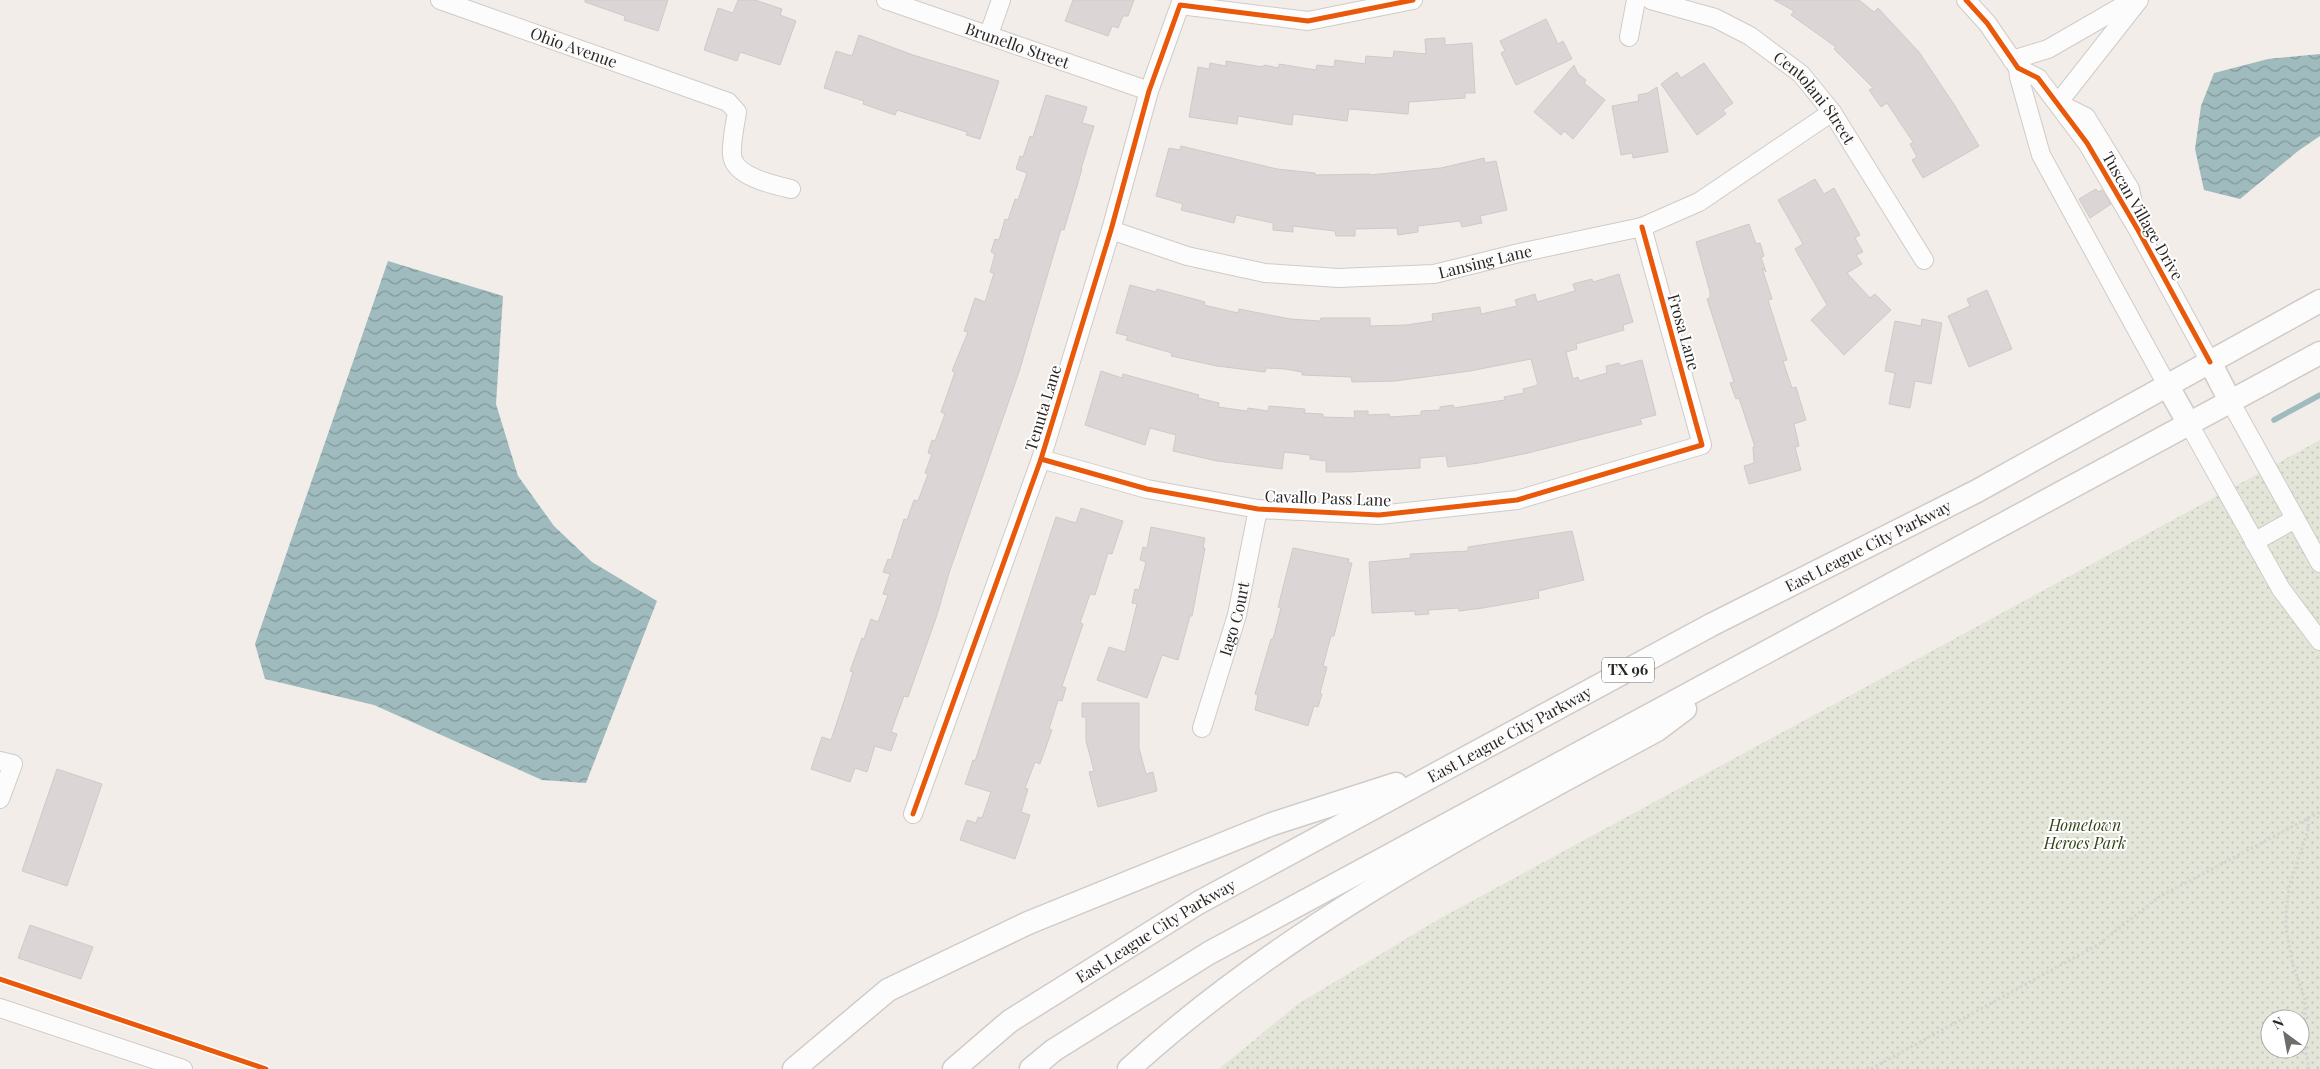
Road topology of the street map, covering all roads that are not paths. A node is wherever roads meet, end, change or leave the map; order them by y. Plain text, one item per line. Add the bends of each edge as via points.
1 (440, 0) edge
2 (886, 0) edge
3 (1001, 0) edge
4 (1413, 0) edge
5 (1636, 0) edge
6 (1651, 0) edge
7 (1966, 0) edge
8 (2133, 0) edge
9 (2139, 0) edge
10 (989, 34) junction
11 (1629, 37) dead end
12 (2015, 64) junction
13 (1148, 91) junction
14 (2058, 103) junction
15 (1832, 112) junction
16 (791, 189) dead end
17 (1642, 227) junction
18 (1111, 230) junction
19 (1924, 260) dead end
20 (2320, 301) edge
21 (2320, 353) edge
22 (2210, 362) junction
23 (2167, 385) junction
24 (2230, 401) junction
25 (2189, 424) junction
26 (1702, 445) joint
27 (1041, 459) junction
28 (1258, 509) junction
29 (2295, 519) junction
30 (2254, 542) junction
31 (2320, 563) edge
32 (2320, 642) edge
33 (1762, 654) junction
34 (1202, 728) dead end
35 (0, 761) edge
36 (1449, 767) junction
37 (0, 799) edge
38 (913, 814) dead end
39 (0, 1008) edge
40 (183, 1069) edge
41 (794, 1069) edge
42 (954, 1069) edge
43 (1031, 1069) edge
44 (1129, 1069) edge

1 - 16 street, Ohio Avenue via 728,102 737,112 732,157 741,172 766,184
2 - 10 street, Brunello Street
3 - 10 street
4 - 13 street, Tenuta Lane via 1308,21 1180,5
5 - 11 street
6 - 15 street, Centolani Street via 1715,18 1750,36 1800,74
7 - 12 street, Tuscan Village Drive via 1987,23
8 - 12 street via 2048,49
9 - 14 street
10 - 13 street, Brunello Street
12 - 14 street, Tuscan Village Drive via 2038,78
12 - 23 street, Tuscan Village Drive via 2041,155
13 - 18 street, Tenuta Lane
14 - 22 street, Tuscan Village Drive via 2138,230
15 - 17 street, Lansing Lane via 1699,202
15 - 19 street, Centolani Street
17 - 18 street, Lansing Lane via 1434,274 1338,278 1239,267 1187,256
17 - 26 street, Frosa Lane
18 - 27 street, Tenuta Lane
20 - 22 main road, East League City Parkway / TX 96
21 - 24 main road
22 - 23 main road, East League City Parkway / TX 96
22 - 24 main road
23 - 25 main road
23 - 36 main road, East League City Parkway / TX 96 via 1977,491 1711,625
24 - 25 main road
24 - 29 street
25 - 30 street
25 - 33 main road
26 - 28 street, Cavallo Pass Lane via 1517,500 1379,515
27 - 28 street, Cavallo Pass Lane via 1147,489
27 - 38 street, Tenuta Lane
28 - 34 street, Iago Court via 1237,616
29 - 30 street
29 - 31 street
30 - 32 street via 2281,589
33 - 43 main road via 1209,953 1054,1050
33 - 44 main road via 1657,730 1417,862 1336,913 1193,1015
35 - 37 street via 13,764
36 - 41 main road via 1272,824 1028,923 888,990
36 - 42 main road, East League City Parkway / TX 96 via 1198,903 1010,1021
39 - 40 street

